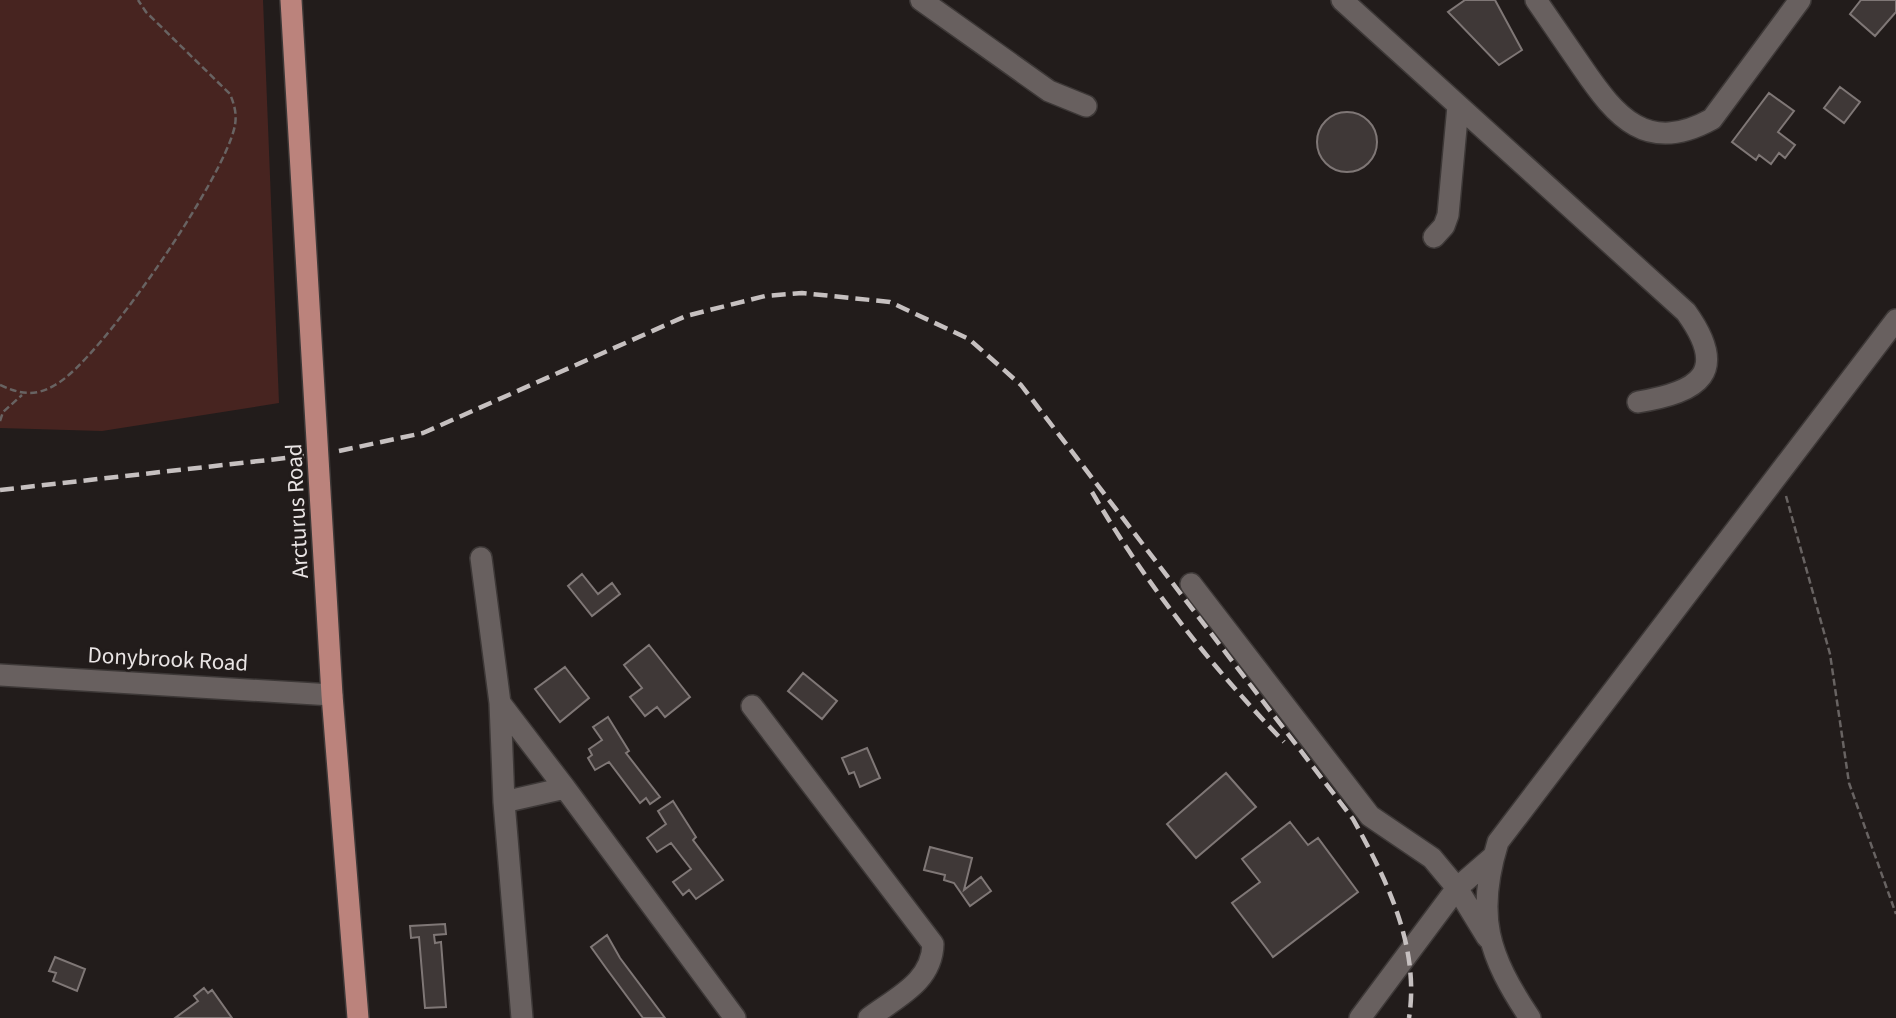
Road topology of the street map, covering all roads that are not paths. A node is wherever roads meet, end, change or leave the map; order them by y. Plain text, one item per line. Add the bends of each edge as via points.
1 (291, 0) edge
2 (921, 0) edge
3 (1342, 0) edge
4 (1536, 0) edge
5 (1800, 0) edge
6 (1086, 106) dead end
7 (1458, 106) junction
8 (1434, 237) dead end
9 (1896, 320) edge
10 (1637, 402) dead end
11 (481, 558) dead end
12 (1191, 584) dead end
13 (0, 675) edge
14 (332, 695) junction
15 (500, 703) junction
16 (752, 706) dead end
17 (565, 788) junction
18 (504, 802) junction
19 (1494, 856) junction
20 (1457, 888) junction
21 (1489, 940) junction
22 (358, 1018) edge
23 (522, 1018) edge
24 (735, 1018) edge
25 (869, 1018) edge
26 (1360, 1018) edge
27 (1530, 1018) edge

1 - 14 main road, Arcturus Road
2 - 6 street via 1048,91
3 - 7 street
4 - 5 street via 1610,107 1627,123 1653,132 1697,127 1712,118
7 - 8 street via 1448,215
7 - 10 street via 1686,312 1701,332 1708,351 1706,369 1692,386 1674,396
9 - 19 street via 1498,842
11 - 15 street
12 - 20 street via 1370,816 1432,858
13 - 14 street, Donybrook Road
14 - 22 main road, Arcturus Road
15 - 17 street
15 - 18 street
16 - 25 street via 933,944 930,967 919,981
17 - 18 street
17 - 24 street
18 - 23 street
19 - 20 street
19 - 21 street via 1486,902
20 - 21 street
20 - 26 street
21 - 27 street

